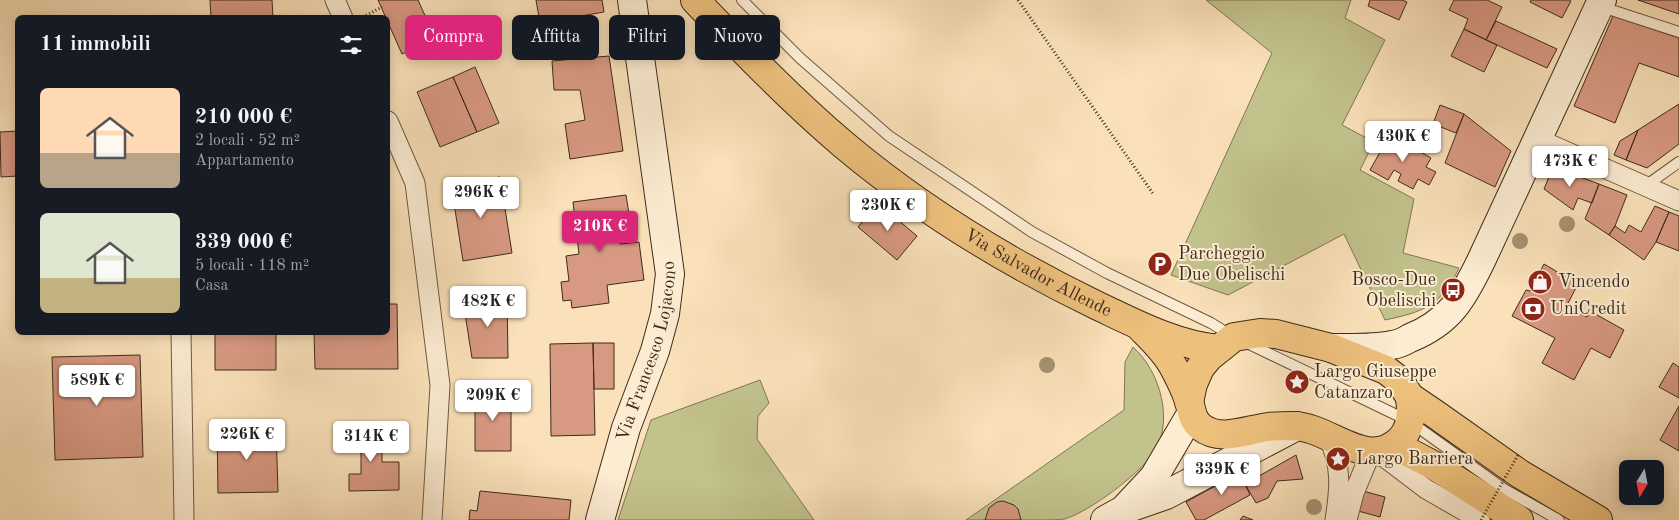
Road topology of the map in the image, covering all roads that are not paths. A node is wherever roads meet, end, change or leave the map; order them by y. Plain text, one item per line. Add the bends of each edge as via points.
1 (335, 0) edge
2 (632, 0) edge
3 (695, 0) edge
4 (742, 0) edge
5 (1600, 3) edge
6 (342, 15) edge
7 (1679, 32) edge
8 (390, 126) edge
9 (1538, 139) junction
10 (1679, 162) edge
11 (1644, 187) junction
12 (1679, 201) edge
13 (1136, 324) junction
14 (181, 335) edge
15 (1226, 343) junction
16 (1331, 348) junction
17 (1190, 408) junction
18 (1418, 411) junction
19 (1297, 426) junction
20 (1328, 436) junction
21 (1381, 450) junction
22 (1114, 515) edge
23 (184, 520) edge
24 (432, 520) edge
25 (600, 520) edge
26 (1334, 520) edge
27 (1347, 520) edge
28 (1480, 520) edge
29 (1519, 520) edge
30 (1559, 520) edge
31 (1598, 520) edge

1 - 6 street
2 - 25 main road, Via Francesco Lojacono via 670,274 665,314 655,351 626,428
3 - 13 main road, Via Salvador Allende via 769,78 844,145 908,194 1056,286
4 - 15 lane via 800,58 889,136 1032,232 1204,320
5 - 7 lane
5 - 9 main road
8 - 24 street via 415,183 440,385
9 - 11 street
9 - 16 main road via 1468,288 1452,312 1420,334 1394,345
10 - 11 lane
11 - 12 street
13 - 15 main road via 1197,347
13 - 17 main road via 1160,346 1173,365
14 - 23 street
15 - 16 main road via 1260,333
15 - 17 main road via 1200,368 1193,384
15 - 18 lane
16 - 18 main road via 1386,370 1399,380
17 - 19 main road via 1200,426 1212,434 1269,426
17 - 22 main road via 1154,477
18 - 21 main road via 1405,435
18 - 30 lane via 1504,489
18 - 31 main road
19 - 20 main road
19 - 22 main road via 1166,495
20 - 21 main road via 1355,449
20 - 26 street via 1339,467
21 - 27 street via 1354,494
21 - 28 street via 1426,489
21 - 29 main road via 1433,465

